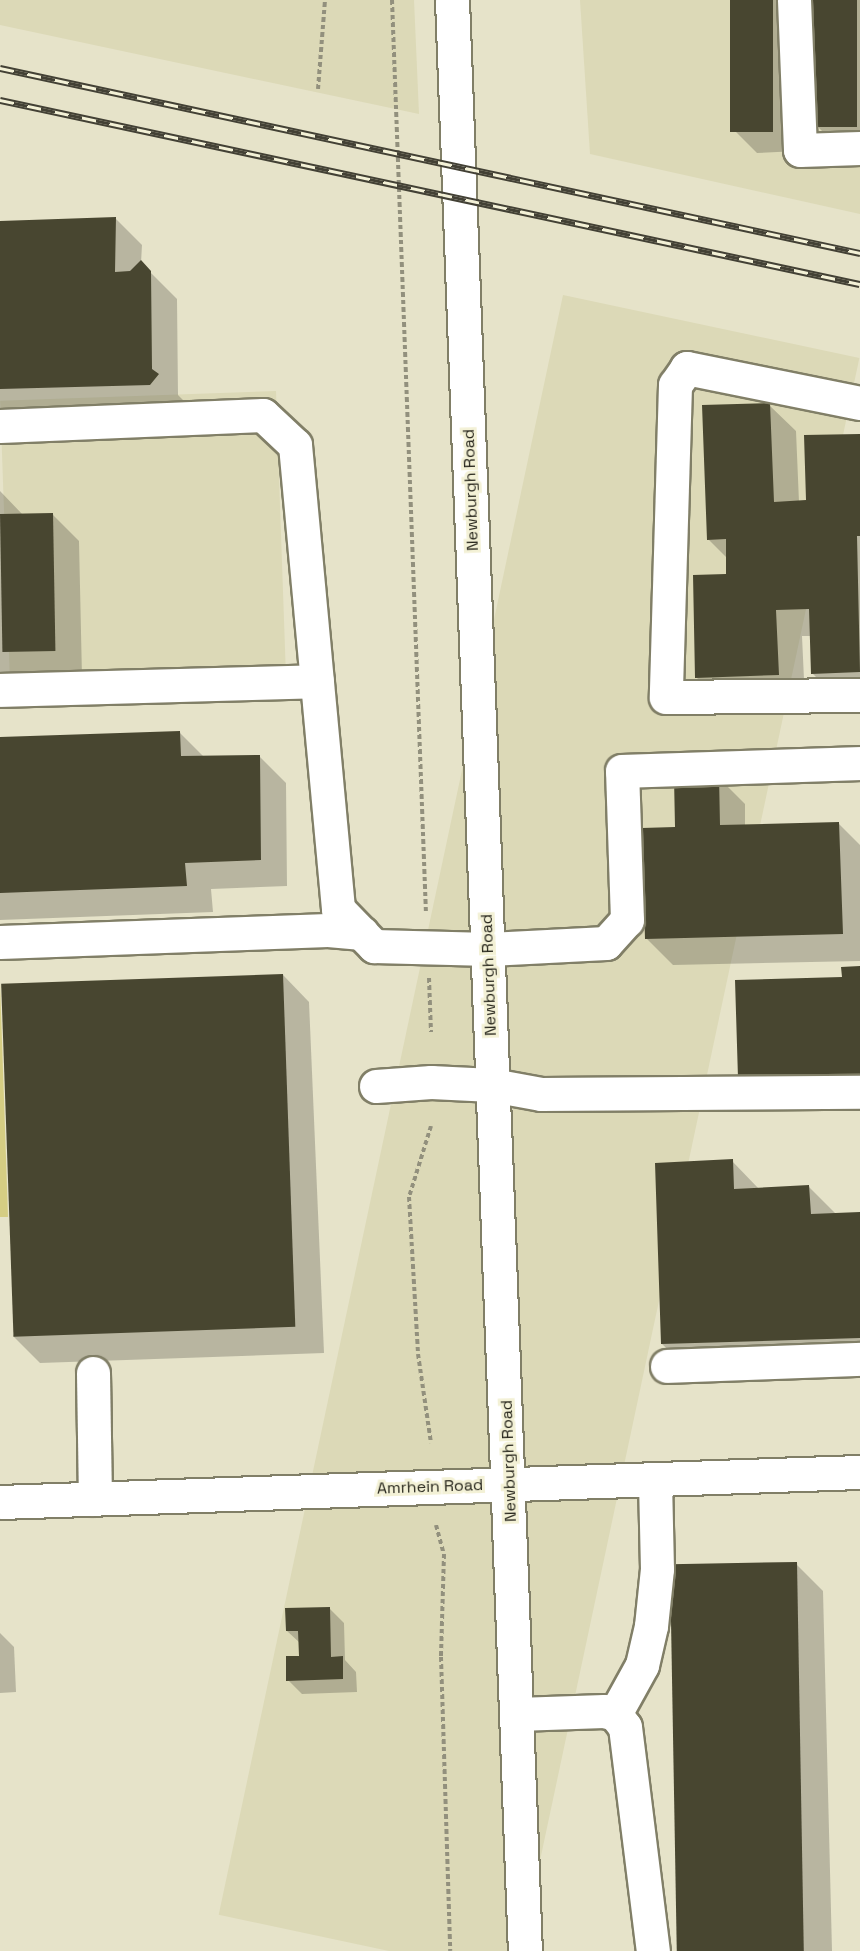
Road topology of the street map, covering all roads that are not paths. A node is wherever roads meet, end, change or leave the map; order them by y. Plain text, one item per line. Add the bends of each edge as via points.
1 (452, 0) edge
2 (794, 0) edge
3 (860, 148) edge
4 (860, 403) edge
5 (0, 426) edge
6 (317, 681) junction
7 (0, 690) edge
8 (860, 695) edge
9 (860, 763) edge
10 (362, 933) junction
11 (0, 942) edge
12 (489, 949) junction
13 (492, 1085) junction
14 (376, 1086) dead end
15 (860, 1092) edge
16 (860, 1359) edge
17 (667, 1366) dead end
18 (93, 1373) dead end
19 (860, 1472) edge
20 (655, 1479) junction
21 (509, 1484) junction
22 (94, 1499) junction
23 (0, 1502) edge
24 (517, 1714) junction
25 (615, 1714) junction
26 (525, 1951) edge
27 (653, 1951) edge

1 - 12 main road, Newburgh Road
2 - 3 main road via 800,150
4 - 8 main road via 687,368 675,385 666,697
5 - 6 main road via 263,416 295,445
6 - 7 main road
6 - 10 main road via 338,909
9 - 12 main road via 622,771 627,920 606,943
10 - 11 main road via 328,930
10 - 12 main road via 374,946
12 - 13 main road, Newburgh Road
13 - 14 main road via 431,1082
13 - 15 main road via 541,1094
13 - 21 main road, Newburgh Road
16 - 17 main road
18 - 22 main road
19 - 20 main road, Amrhein Road
20 - 21 main road, Amrhein Road
20 - 25 main road via 657,1569 651,1626 642,1665
21 - 22 main road, Amrhein Road
21 - 24 main road, Newburgh Road
22 - 23 main road, Amrhein Road
24 - 25 main road via 592,1710
24 - 26 main road, Newburgh Road
25 - 27 main road via 625,1727 630,1751

